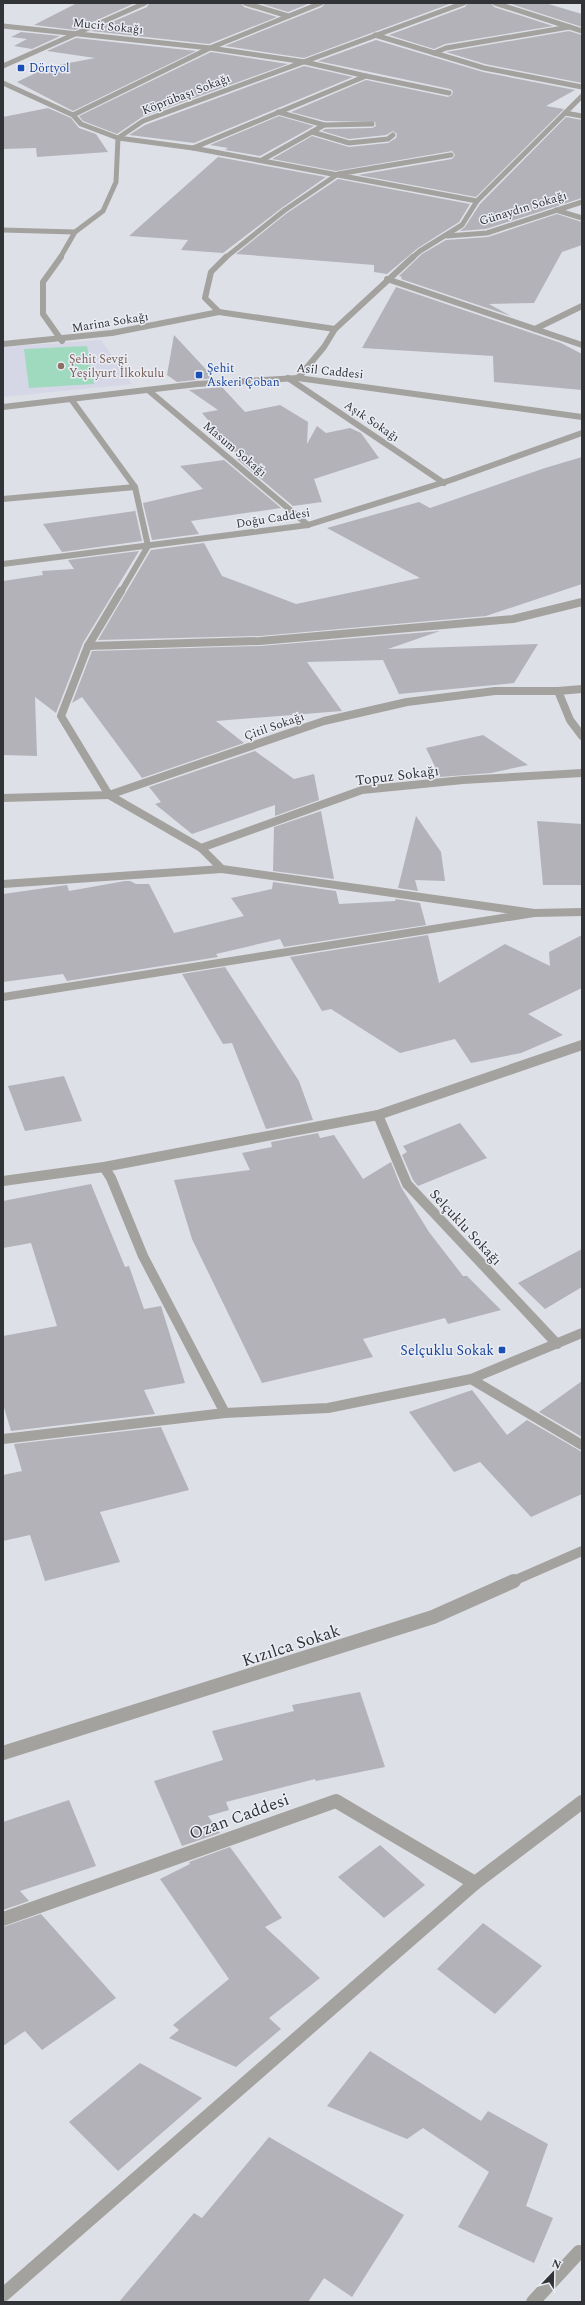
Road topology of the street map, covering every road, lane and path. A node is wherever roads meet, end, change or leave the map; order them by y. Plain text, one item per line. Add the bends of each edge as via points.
1 (145, 3) edge
2 (245, 3) edge
3 (321, 3) edge
4 (464, 3) edge
5 (495, 3) edge
6 (288, 16) junction
7 (3, 26) edge
8 (569, 27) junction
9 (582, 31) edge
10 (77, 33) junction
11 (376, 36) junction
12 (210, 48) junction
13 (434, 53) junction
14 (305, 62) junction
15 (3, 66) edge
16 (366, 76) junction
17 (3, 83) edge
18 (582, 87) edge
19 (449, 93) dead end
20 (582, 96) edge
21 (278, 112) junction
22 (566, 113) junction
23 (73, 115) junction
24 (582, 116) edge
25 (372, 124) dead end
26 (324, 125) junction
27 (312, 132) junction
28 (393, 135) dead end
29 (118, 138) junction
30 (193, 148) junction
31 (451, 155) dead end
32 (262, 160) junction
33 (338, 174) junction
34 (476, 200) junction
35 (582, 202) edge
36 (556, 210) junction
37 (582, 218) edge
38 (3, 230) edge
39 (75, 232) junction
40 (446, 236) junction
41 (387, 279) junction
42 (582, 306) edge
43 (219, 312) junction
44 (335, 329) junction
45 (535, 329) junction
46 (62, 341) junction
47 (3, 344) edge
48 (582, 345) edge
49 (288, 378) junction
50 (298, 378) junction
51 (148, 390) junction
52 (71, 399) junction
53 (3, 407) edge
54 (582, 417) edge
55 (582, 433) edge
56 (444, 483) junction
57 (135, 487) junction
58 (3, 499) edge
59 (308, 525) junction
60 (148, 546) junction
61 (3, 564) edge
62 (582, 602) edge
63 (88, 646) junction
64 (582, 689) edge
65 (558, 691) junction
66 (582, 736) edge
67 (582, 773) edge
68 (109, 795) junction
69 (3, 798) edge
70 (201, 848) junction
71 (222, 869) junction
72 (3, 884) edge
73 (582, 912) edge
74 (534, 914) junction
75 (3, 997) edge
76 (582, 1045) edge
77 (378, 1115) junction
78 (104, 1167) junction
79 (3, 1182) edge
80 (582, 1333) edge
81 (557, 1344) junction
82 (471, 1379) junction
83 (225, 1413) junction
84 (3, 1438) edge
85 (582, 1445) edge
86 (582, 1551) edge
87 (3, 1753) edge
88 (582, 1802) edge
89 (475, 1883) junction
90 (3, 1919) edge
91 (582, 2253) edge
92 (3, 2294) edge
93 (533, 2302) edge

1 - 10 street
2 - 6 street
3 - 6 street
4 - 11 street, Köprübaşı Sokağı
5 - 8 street
6 - 12 street
7 - 10 street, Mucit Sokağı
8 - 9 street
8 - 13 street via 446,48
10 - 12 street, Mucit Sokağı
10 - 15 street
11 - 13 street
11 - 14 street, Köprübaşı Sokağı
12 - 14 street, Mucit Sokağı
12 - 23 street
13 - 18 street via 484,68
14 - 16 street, Mucit Sokağı
14 - 29 street, Köprübaşı Sokağı via 143,121
16 - 19 street
16 - 21 street
17 - 23 street
20 - 22 street
21 - 26 street
21 - 30 street
22 - 24 street
22 - 34 street
23 - 29 street via 81,124
25 - 26 street
26 - 27 street
27 - 28 street via 349,143 388,139
27 - 32 street
29 - 30 street
29 - 39 street via 116,182 103,211
30 - 32 street
31 - 33 street
32 - 33 street
33 - 34 street
33 - 43 street via 285,210 228,255 211,272 205,298
34 - 40 street via 462,225
35 - 36 street, Günaydın Sokağı
36 - 37 street
36 - 40 street, Günaydın Sokağı via 486,233
38 - 39 street
39 - 46 street via 67,249 43,282 43,314
40 - 41 street via 420,251
41 - 44 street
41 - 45 street
42 - 45 street
43 - 44 street
43 - 46 street, Marina Sokağı via 175,323
44 - 50 street via 324,347
45 - 48 street
46 - 47 street, Marina Sokağı
49 - 50 street, Asil Caddesi
49 - 51 street, Asil Caddesi
49 - 56 street, Aşık Sokağı
50 - 54 street, Asil Caddesi
51 - 52 street, Asil Caddesi
51 - 59 street, Masum Sokağı
52 - 53 street, Asil Caddesi
52 - 57 street
55 - 56 street, Doğu Caddesi
56 - 59 street, Doğu Caddesi
57 - 58 street
57 - 60 street
59 - 60 street, Doğu Caddesi
60 - 61 street, Doğu Caddesi
60 - 63 street
62 - 63 street via 513,619 260,641
63 - 68 street via 61,716
64 - 65 street, Çitil Sokağı
65 - 66 street via 570,720
65 - 68 street, Çitil Sokağı via 495,691 407,702 324,721
67 - 70 street, Topuz Sokağı via 463,780 362,790
68 - 69 street, Çitil Sokağı
68 - 70 street
70 - 71 street
71 - 72 street
71 - 74 street
73 - 74 street
74 - 75 street
76 - 77 street
77 - 78 street
77 - 81 street, Selçuklu Sokağı via 407,1184
78 - 79 street
78 - 83 street via 143,1256
80 - 81 street
81 - 82 street
82 - 83 street via 328,1408
82 - 85 street
83 - 84 street
86 - 87 street, Kızılca Sokak via 433,1617
88 - 89 street
89 - 90 street, Ozan Caddesi via 336,1800
89 - 92 street
91 - 93 street via 579,2252

